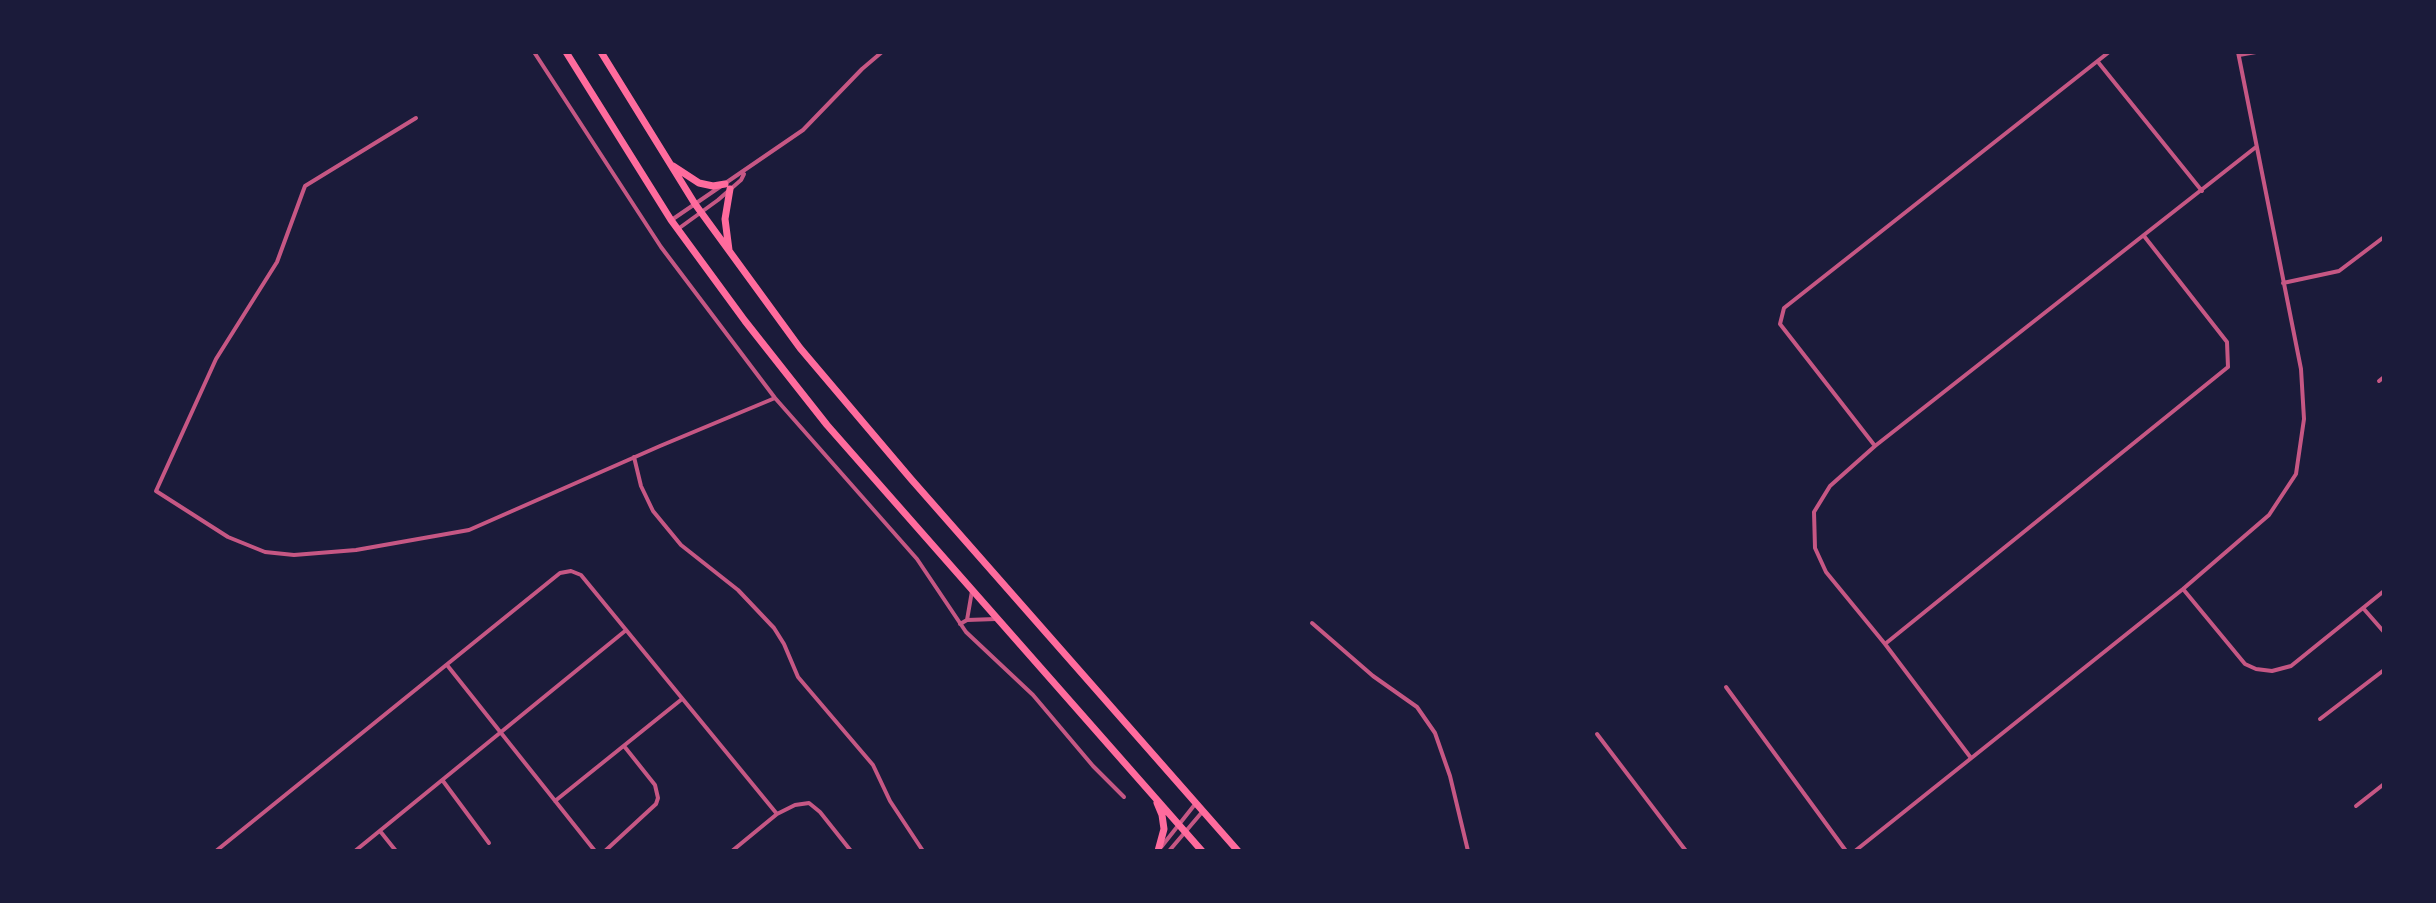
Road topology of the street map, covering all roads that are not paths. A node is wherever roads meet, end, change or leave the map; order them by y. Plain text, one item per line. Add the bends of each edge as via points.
1 (534, 52) edge
2 (566, 52) edge
3 (601, 52) edge
4 (882, 52) edge
5 (2109, 52) edge
6 (2256, 52) edge
7 (2238, 54) edge
8 (2098, 61) junction
9 (416, 118) dead end
10 (2256, 147) junction
11 (668, 163) junction
12 (728, 186) junction
13 (2202, 191) junction
14 (695, 204) junction
15 (701, 212) junction
16 (671, 220) junction
17 (678, 229) junction
18 (2144, 236) junction
19 (2384, 237) edge
20 (729, 252) junction
21 (2283, 283) junction
22 (775, 398) junction
23 (1875, 446) junction
24 (634, 457) junction
25 (2183, 589) junction
26 (972, 590) junction
27 (2384, 591) edge
28 (2363, 608) junction
29 (998, 619) junction
30 (967, 620) junction
31 (1312, 623) dead end
32 (960, 624) junction
33 (625, 631) junction
34 (2384, 632) edge
35 (1885, 644) junction
36 (446, 664) junction
37 (2384, 670) edge
38 (1726, 687) dead end
39 (682, 699) junction
40 (2320, 719) dead end
41 (501, 733) junction
42 (1597, 734) dead end
43 (624, 746) junction
44 (1971, 758) junction
45 (442, 780) junction
46 (2384, 784) edge
47 (1124, 797) dead end
48 (1155, 797) junction
49 (555, 801) junction
50 (1196, 803) junction
51 (2356, 806) dead end
52 (1203, 811) junction
53 (777, 814) junction
54 (1178, 823) junction
55 (380, 831) junction
56 (1184, 831) junction
57 (489, 843) dead end
58 (216, 851) edge
59 (355, 851) edge
60 (396, 851) edge
61 (595, 851) edge
62 (605, 851) edge
63 (732, 851) edge
64 (851, 851) edge
65 (923, 851) edge
66 (1158, 851) edge
67 (1169, 851) edge
68 (1202, 851) edge
69 (1238, 851) edge
70 (1468, 851) edge
71 (1686, 851) edge
72 (1846, 851) edge
73 (1855, 851) edge

1 - 22 street via 661,247
2 - 16 main road
3 - 11 main road
4 - 12 street via 803,130
5 - 8 street
6 - 7 street
7 - 10 street
8 - 13 street
8 - 23 street via 1784,308 1780,324
9 - 24 street via 305,186 277,262 216,359 156,491 228,537 265,552 294,555 469,530
10 - 13 street
10 - 21 street
11 - 12 main road via 699,183
11 - 14 main road
12 - 14 street
12 - 15 street
12 - 20 main road
13 - 18 street
14 - 15 main road
14 - 16 street
15 - 17 street
15 - 20 main road
16 - 17 main road
17 - 26 main road via 827,425
18 - 23 street
18 - 35 street via 2227,342 2228,367
19 - 21 street via 2339,271
20 - 50 main road via 800,348 900,467
21 - 25 street via 2301,369 2304,419 2296,474 2269,515
22 - 24 street
22 - 32 street via 917,559
23 - 35 street via 1830,486 1814,512 1815,548 1826,572
24 - 65 street via 653,511 681,545 738,590 774,628 798,677 873,765
25 - 28 street via 2245,664 2272,671 2291,666
25 - 44 street
26 - 29 main road
26 - 30 street
27 - 28 street
28 - 34 street
29 - 30 street
29 - 48 main road
30 - 32 street
31 - 70 street via 1417,707 1435,733
32 - 47 street via 1033,695
33 - 36 street via 581,575 560,573
33 - 39 street
33 - 41 street
35 - 44 street
36 - 41 street
36 - 58 street
37 - 40 street
38 - 72 street
39 - 43 street
39 - 53 street
41 - 45 street
41 - 49 street
42 - 71 street
43 - 49 street
43 - 62 street via 655,785 658,798
44 - 73 street
45 - 55 street
45 - 57 street
46 - 51 street
48 - 54 main road
48 - 66 main road via 1164,821
49 - 61 street
50 - 52 main road
50 - 54 street
52 - 56 street
52 - 69 main road
53 - 63 street
53 - 64 street via 809,803
54 - 56 main road
54 - 66 street
55 - 59 street
55 - 60 street
56 - 67 street
56 - 68 main road

